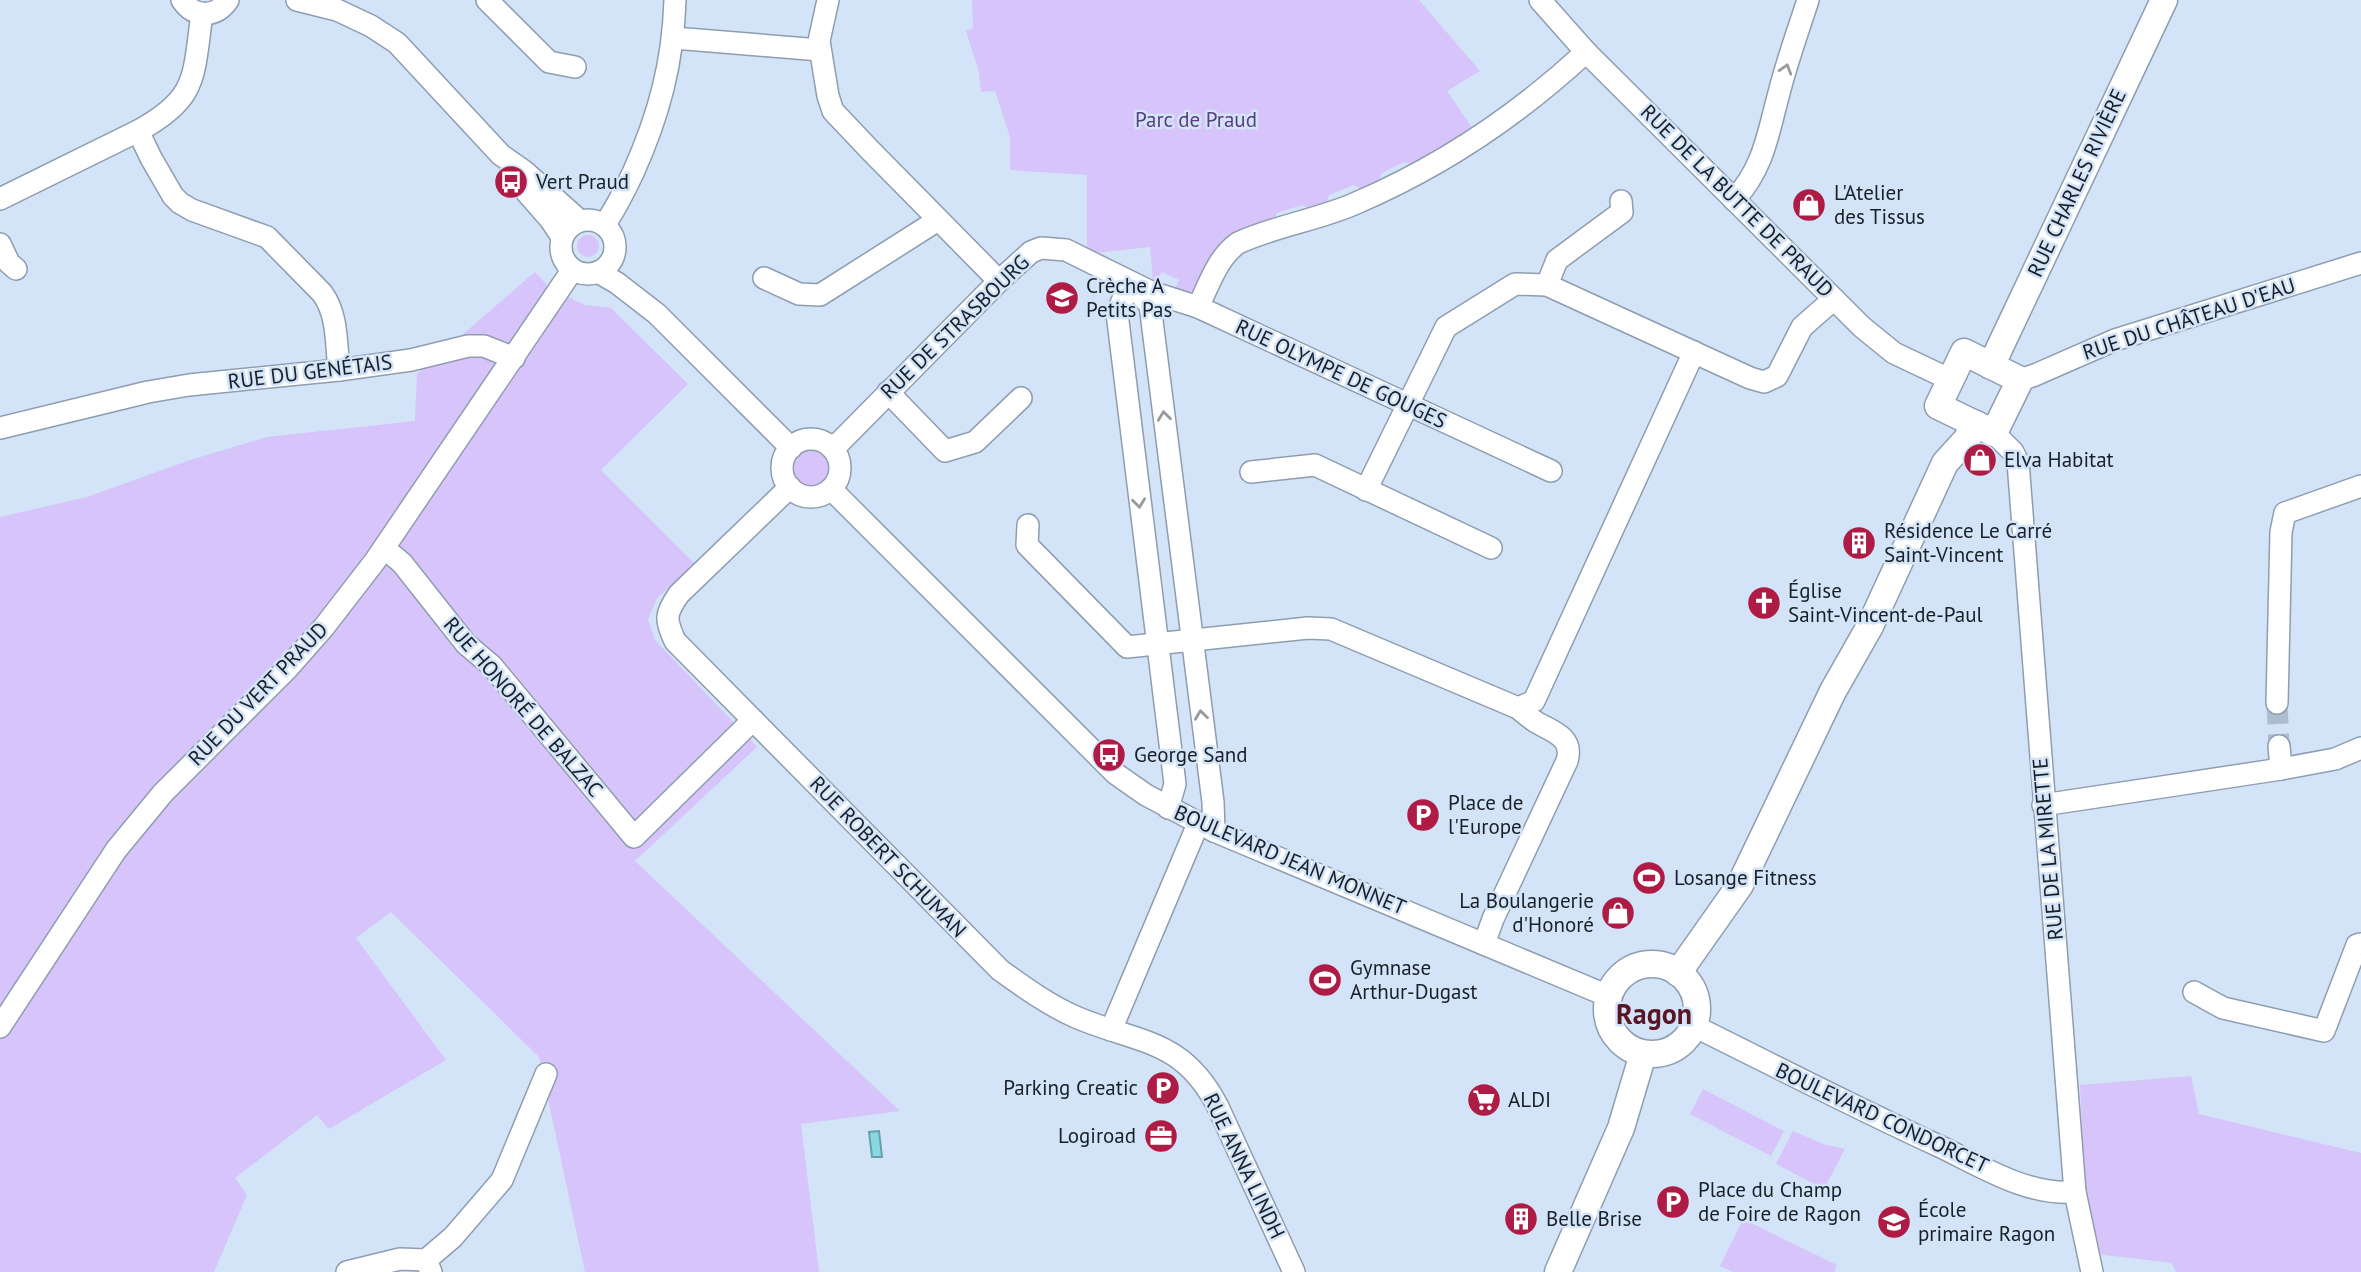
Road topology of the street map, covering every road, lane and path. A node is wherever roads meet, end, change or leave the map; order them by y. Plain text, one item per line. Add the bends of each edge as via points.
1 (182, 0) edge
2 (228, 0) edge
3 (297, 0) edge
4 (487, 0) edge
5 (675, 0) edge
6 (828, 0) edge
7 (1540, 0) edge
8 (1808, 0) edge
9 (2164, 0) edge
10 (202, 14) junction
11 (674, 38) junction
12 (820, 50) junction
13 (1587, 52) junction
14 (575, 67) dead end
15 (138, 131) junction
16 (501, 155) junction
17 (0, 200) edge
18 (1734, 200) junction
19 (1621, 201) dead end
20 (938, 220) junction
21 (580, 221) junction
22 (604, 225) junction
23 (562, 237) junction
24 (0, 244) edge
25 (615, 251) junction
26 (2361, 263) edge
27 (569, 267) junction
28 (16, 270) dead end
29 (597, 272) junction
30 (764, 278) dead end
31 (999, 281) junction
32 (1130, 283) junction
33 (1547, 285) junction
34 (1834, 299) junction
35 (1198, 307) junction
36 (657, 314) junction
37 (1693, 352) junction
38 (514, 358) junction
39 (1991, 366) junction
40 (339, 370) junction
41 (1951, 380) junction
42 (2020, 380) junction
43 (888, 392) junction
44 (1021, 398) dead end
45 (1406, 405) junction
46 (1952, 412) junction
47 (0, 428) edge
48 (1985, 428) junction
49 (831, 447) junction
50 (791, 448) junction
51 (1169, 463) junction
52 (1945, 463) junction
53 (1135, 466) junction
54 (1551, 471) dead end
55 (1251, 472) dead end
56 (2361, 486) edge
57 (790, 487) junction
58 (831, 489) junction
59 (1366, 490) junction
60 (1028, 525) dead end
61 (384, 548) junction
62 (1491, 548) dead end
63 (1192, 638) junction
64 (1157, 643) junction
65 (2277, 703) tunnel mouth
66 (1518, 708) junction
67 (753, 720) junction
68 (2279, 746) tunnel mouth
69 (2361, 748) edge
70 (2281, 769) junction
71 (2043, 805) junction
72 (1168, 808) junction
73 (1206, 827) junction
74 (1484, 944) junction
75 (2361, 944) edge
76 (1678, 972) junction
77 (2194, 992) dead end
78 (1608, 996) junction
79 (1694, 1026) junction
80 (0, 1027) edge
81 (1111, 1030) junction
82 (1641, 1053) junction
83 (546, 1074) dead end
84 (2075, 1192) junction
85 (429, 1266) edge
86 (347, 1272) edge
87 (1294, 1272) edge
88 (1558, 1272) edge
89 (2092, 1272) edge

1 - 10 street
2 - 10 street via 217,11
3 - 16 street via 337,10 397,43
4 - 14 street via 549,62
5 - 11 street
6 - 12 street
7 - 13 street, RUE DE LA BUTTE DE PRAUD
18 -> 8 street via 1755,174
9 - 39 main road, RUE CHARLES RIVIÈRE
10 - 15 street via 188,89 167,113
11 - 12 street
11 - 22 street via 654,125
12 - 20 street via 833,111
13 - 18 street, RUE DE LA BUTTE DE PRAUD
13 - 35 street via 1486,134 1419,174 1352,205 1238,243 1223,258
15 - 17 street
15 - 40 street via 180,203 267,237 322,293 333,315
16 - 21 street
16 - 23 street
18 - 34 street, RUE DE LA BUTTE DE PRAUD
19 - 33 street via 1622,212 1557,260
20 - 30 street via 820,295 799,294
20 - 31 street
21 - 22 street
21 - 23 street
22 - 25 street via 613,237
23 - 27 street via 561,255
24 - 28 street
25 - 29 street via 609,264
25 - 36 street
26 - 42 street, RUE DU CHÂTEAU D'EAU via 2115,340
27 - 29 street via 581,274
27 - 38 street via 569,275
29 - 36 street
31 - 32 street, RUE DE STRASBOURG via 1031,252 1054,248 1080,256
31 - 43 street, RUE DE STRASBOURG
32 - 35 street, RUE OLYMPE DE GOUGES
51 -> 32 street via 1150,305
32 - 53 street via 1117,310
33 - 37 street
33 - 45 street via 1515,284 1446,327
34 - 37 street via 1801,327 1777,376 1769,381 1758,381
34 - 41 street, RUE DE LA BUTTE DE PRAUD via 1895,353
35 - 45 street, RUE OLYMPE DE GOUGES
36 - 50 street
37 - 66 street via 1534,701
38 - 40 street, RUE DU GENÉTAIS via 468,345 411,360
38 - 61 street, RUE DU VERT PRAUD
39 - 41 main road via 1964,352
39 - 42 main road
40 - 47 street, RUE DU GENÉTAIS via 148,392
41 - 46 main road via 1938,406
42 - 48 main road
43 - 44 street via 945,451 975,442
43 - 49 street, RUE DE STRASBOURG
45 - 54 street, RUE OLYMPE DE GOUGES
45 - 59 street
46 - 48 main road
46 - 52 main road
48 - 52 main road
48 - 71 street, RUE DE LA MIRETTE via 2018,462
49 - 50 street via 812,439
49 - 58 street via 840,465 838,481
50 - 57 street via 783,467
51 - 53 street
51 - 63 street
52 - 76 main road via 1871,626 1833,691 1740,885
53 -> 64 street
55 - 59 street via 1315,465
56 - 65 street via 2285,513
57 - 58 street via 811,497
57 - 67 street, RUE ROBERT SCHUMAN via 668,610 667,623 675,641
58 - 72 street, BOULEVARD JEAN MONNET via 1116,774
59 - 62 street
60 - 64 street via 1027,545 1127,647
61 - 67 street, RUE HONORÉ DE BALZAC via 401,562 466,644 492,666 634,837
61 - 80 street, RUE DU VERT PRAUD via 295,661 163,793 116,850
63 - 64 street
63 - 66 street via 1331,629
73 -> 63 street via 1213,802
64 - 72 street via 1175,784
66 - 74 street via 1562,737 1569,755
67 - 81 street, RUE ROBERT SCHUMAN via 1000,970 1053,1006
68 - 70 street
69 - 70 street via 2335,759
70 - 71 street
71 - 84 street, RUE DE LA MIRETTE
72 - 73 street, BOULEVARD JEAN MONNET
73 - 74 street, BOULEVARD JEAN MONNET
73 - 81 street
74 - 78 street, BOULEVARD JEAN MONNET
75 - 77 street via 2324,1031 2223,1008
76 - 78 main road via 1656,964 1632,968
76 - 79 main road via 1693,991
78 - 82 main road via 1612,1031
79 - 82 main road via 1678,1046
79 - 84 street, BOULEVARD CONDORCET via 2031,1188
81 - 87 street, RUE ANNA LINDH via 1175,1054 1201,1077
82 - 88 main road via 1621,1128
83 - 85 street via 502,1180
84 - 89 street, RUE DE LA MIRETTE
85 - 86 street via 400,1259

